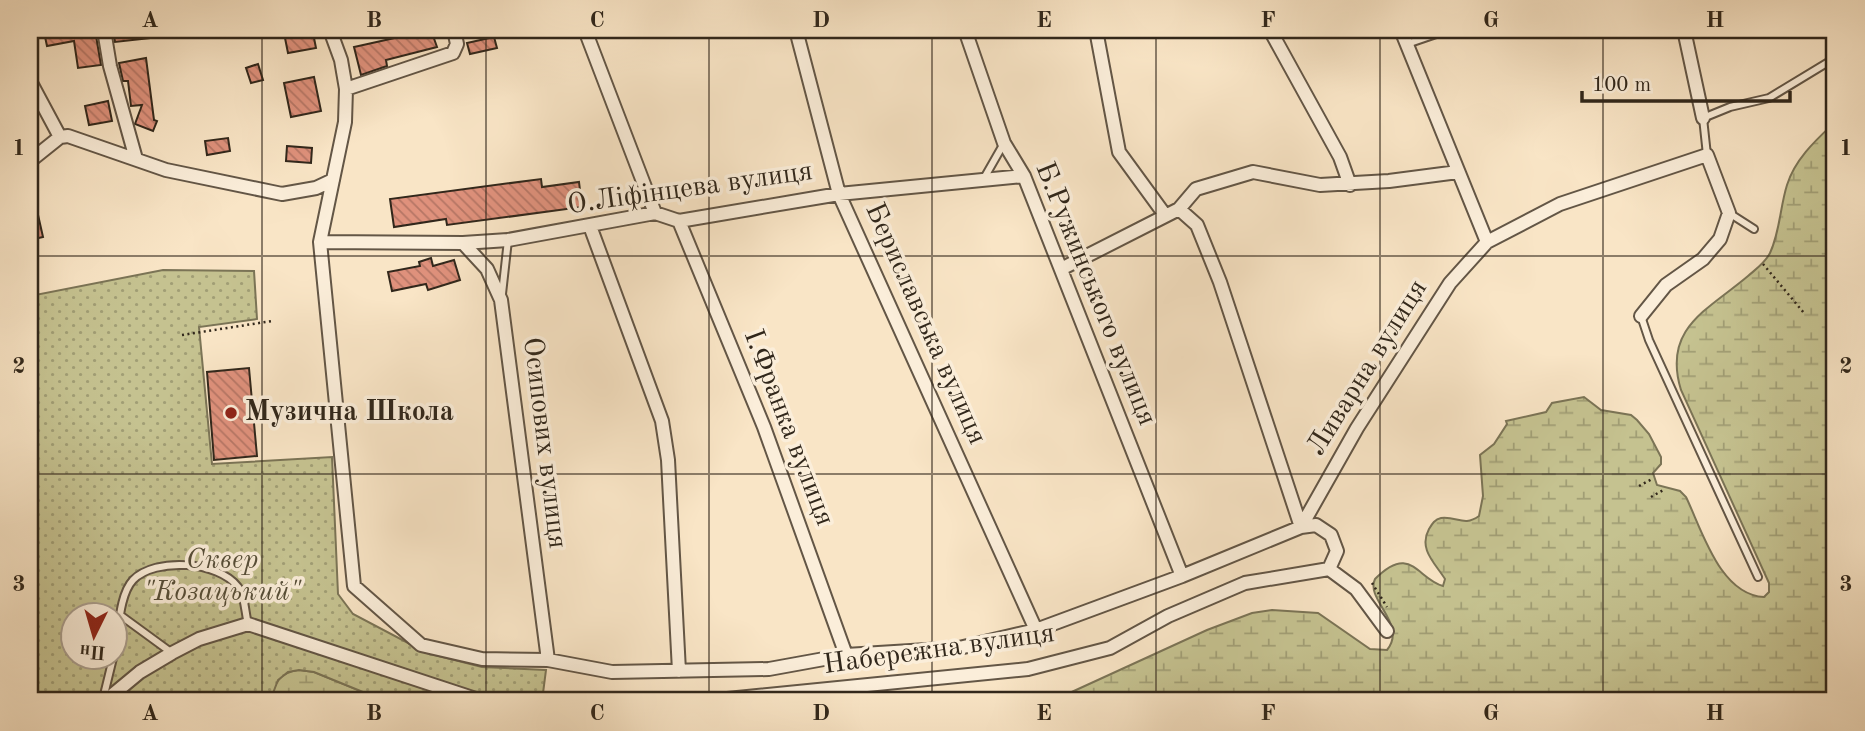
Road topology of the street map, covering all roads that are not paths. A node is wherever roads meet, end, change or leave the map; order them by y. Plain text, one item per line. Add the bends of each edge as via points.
1 (104, 30) edge
2 (330, 30) edge
3 (454, 30) edge
4 (585, 30) edge
5 (796, 30) edge
6 (965, 30) edge
7 (1096, 30) edge
8 (1270, 30) edge
9 (1401, 30) edge
10 (1448, 30) edge
11 (1684, 30) edge
12 (1407, 44) junction
13 (1835, 58) edge
14 (30, 81) edge
15 (346, 89) junction
16 (1703, 118) junction
17 (60, 137) junction
18 (1004, 143) junction
19 (1707, 155) junction
20 (136, 159) junction
21 (30, 161) edge
22 (1458, 172) junction
23 (1024, 176) junction
24 (333, 180) junction
25 (983, 180) junction
26 (1350, 185) junction
27 (839, 194) junction
28 (1179, 209) junction
29 (1729, 212) junction
30 (655, 213) junction
31 (1166, 215) junction
32 (679, 221) junction
33 (590, 226) junction
34 (1754, 229) dead end
35 (508, 240) junction
36 (320, 242) junction
37 (1487, 242) junction
38 (463, 243) junction
39 (1060, 269) junction
40 (501, 300) junction
41 (1641, 316) joint
42 (1301, 527) junction
43 (1329, 569) junction
44 (1182, 576) junction
45 (1758, 577) dead end
46 (124, 602) edge
47 (130, 622) edge
48 (248, 624) junction
49 (1036, 630) junction
50 (1387, 631) dead end
51 (172, 653) junction
52 (846, 655) junction
53 (548, 660) junction
54 (679, 671) junction
55 (110, 672) edge
56 (104, 701) edge
57 (482, 701) edge
58 (707, 701) edge

1 - 20 street
2 - 15 street
3 - 15 street via 457,44 453,53
4 - 30 street
5 - 27 street, Бериславська вулиця
6 - 18 street, Б.Ружинського вулиця
7 - 31 street via 1119,152
8 - 26 street via 1340,157
9 - 12 street
10 - 12 lane
11 - 16 street
12 - 22 street
13 - 16 lane via 1769,98
14 - 17 street
15 - 24 street via 345,122
16 - 19 lane
17 - 20 street via 81,138
17 - 21 street
18 - 23 street, Б.Ружинського вулиця
18 - 25 lane
19 - 29 street
19 - 37 street, Ливарна вулиця via 1560,204
20 - 24 street via 166,170 282,194
22 - 26 street
22 - 37 street
23 - 25 street, О.Ліфінцева вулиця
23 - 39 street, Б.Ружинського вулиця
24 - 36 street
25 - 27 street, О.Ліфінцева вулиця
26 - 28 street via 1320,185 1253,172 1196,189
27 - 32 street, О.Ліфінцева вулиця
27 - 49 street, Бериславська вулиця
28 - 31 street
28 - 42 street via 1196,225 1220,282
29 - 34 lane
29 - 41 street via 1720,239 1703,259 1666,285
30 - 32 street, О.Ліфінцева вулиця
30 - 33 street, О.Ліфінцева вулиця
31 - 39 street
32 - 52 street, І.Франка вулиця via 764,427
33 - 35 street, О.Ліфінцева вулиця
33 - 54 street via 662,421
35 - 38 street, О.Ліфінцева вулиця
35 - 40 lane
36 - 38 street, О.Ліфінцева вулиця
36 - 53 street via 354,586 421,645 482,659
37 - 42 street, Ливарна вулиця via 1450,283 1357,428
38 - 40 street, Осипових вулиця via 487,269
39 - 44 street, Б.Ружинського вулиця
40 - 53 street, Осипових вулиця
41 - 45 lane
42 - 43 street via 1316,525 1331,535 1337,551
42 - 44 street
43 - 50 street via 1356,589
43 - 58 street, Набережна вулиця via 1245,583 1168,616 1110,648 1028,669
44 - 49 street
46 - 48 lane via 131,582 144,571 186,565 211,568 240,588
47 - 51 lane
48 - 51 street
48 - 57 street
49 - 52 street via 959,648
51 - 56 street
52 - 54 street via 769,669
53 - 54 street via 612,672
55 - 56 lane

